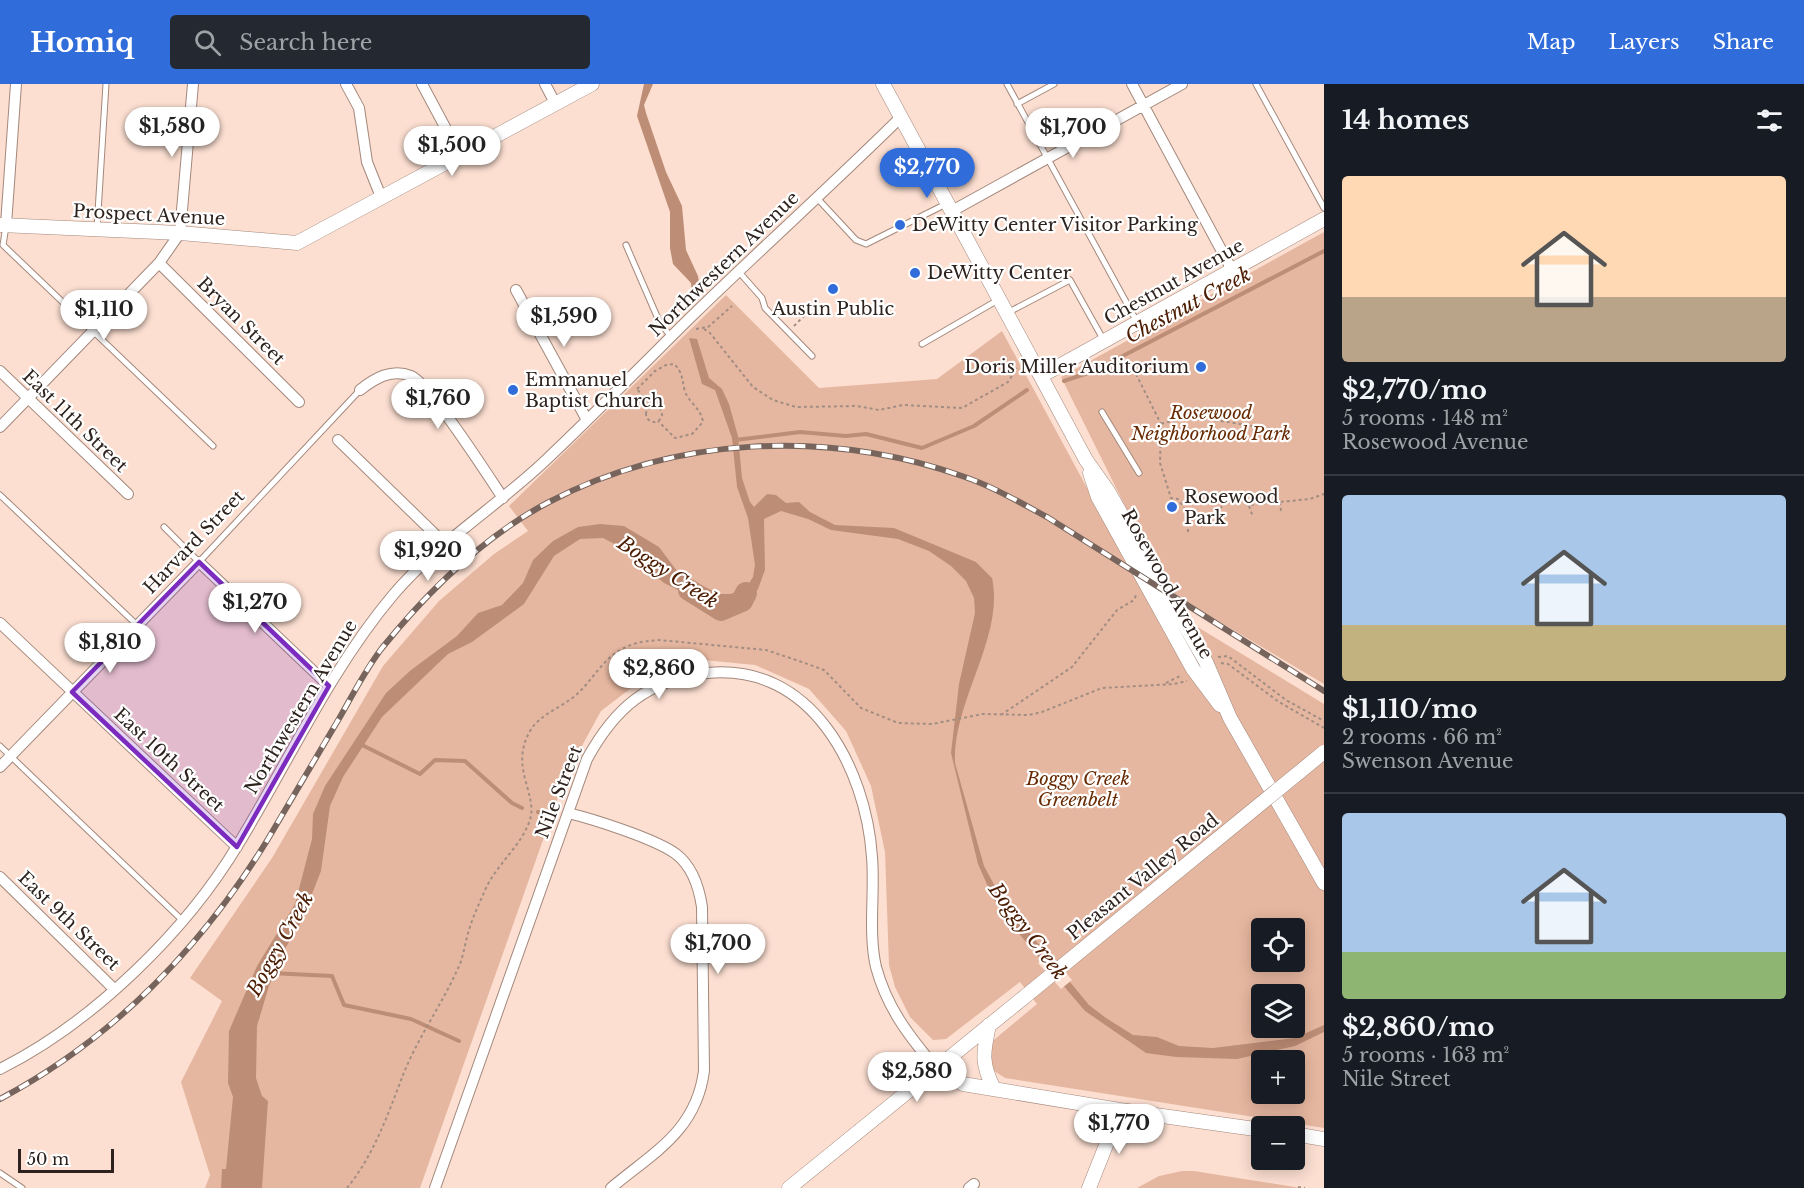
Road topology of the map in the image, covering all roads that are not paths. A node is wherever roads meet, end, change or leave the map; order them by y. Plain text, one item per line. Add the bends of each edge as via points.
1 (16, 84) edge
2 (106, 84) edge
3 (193, 84) edge
4 (346, 84) edge
5 (422, 84) edge
6 (545, 84) edge
7 (592, 84) edge
8 (884, 84) edge
9 (1007, 84) edge
10 (1054, 84) edge
11 (1132, 84) edge
12 (1182, 84) edge
13 (1256, 84) edge
14 (555, 104) junction
15 (1017, 104) junction
16 (1143, 104) junction
17 (901, 117) junction
18 (460, 155) junction
19 (1046, 158) junction
20 (381, 198) junction
21 (817, 198) junction
22 (950, 207) junction
23 (1324, 208) edge
24 (1324, 219) edge
25 (3, 225) edge
26 (97, 229) junction
27 (180, 233) junction
28 (626, 244) dead end
29 (159, 263) junction
30 (1232, 270) junction
31 (738, 272) junction
32 (516, 290) dead end
33 (999, 299) junction
34 (1007, 313) junction
35 (1137, 323) junction
36 (92, 333) junction
37 (671, 337) junction
38 (1104, 341) junction
39 (922, 344) dead end
40 (812, 356) dead end
41 (0, 371) edge
42 (1041, 376) junction
43 (360, 390) joint
44 (28, 398) junction
45 (299, 402) dead end
46 (1102, 412) dead end
47 (587, 420) junction
48 (0, 427) edge
49 (338, 440) dead end
50 (213, 446) dead end
51 (1139, 473) dead end
52 (128, 494) dead end
53 (0, 495) edge
54 (503, 498) junction
55 (164, 527) dead end
56 (446, 545) junction
57 (199, 561) junction
58 (0, 624) edge
59 (137, 626) junction
60 (329, 686) junction
61 (72, 692) junction
62 (0, 746) edge
63 (1324, 752) edge
64 (11, 756) junction
65 (0, 767) edge
66 (568, 813) junction
67 (237, 847) junction
68 (0, 877) edge
69 (1324, 883) edge
70 (183, 921) junction
71 (114, 989) junction
72 (989, 1025) junction
73 (935, 1067) junction
74 (0, 1069) edge
75 (994, 1089) junction
76 (1120, 1110) junction
77 (1251, 1128) edge
78 (1305, 1135) edge
79 (1324, 1138) edge
80 (0, 1173) edge
81 (22, 1188) edge
82 (435, 1188) edge
83 (611, 1188) edge
84 (789, 1188) edge
85 (1089, 1188) edge

1 - 25 street
2 - 26 lane
3 - 27 street
4 - 20 street via 359,108 367,162
5 - 18 street
6 - 14 street
7 - 14 street
8 - 17 street, Rosewood Avenue
9 - 15 lane
10 - 15 lane
11 - 16 street
12 - 16 street
13 - 23 lane
14 - 18 street
15 - 19 lane
16 - 19 street
16 - 30 street
17 - 21 street, Northwestern Avenue
17 - 22 street, Rosewood Avenue
18 - 20 street
19 - 22 street
19 - 35 lane
20 - 27 street, Prospect Avenue via 297,243
21 - 22 lane via 856,240 866,244
21 - 31 street, Northwestern Avenue
22 - 33 street, Rosewood Avenue
24 - 30 street, Chestnut Avenue
25 - 26 street, Prospect Avenue
25 - 36 lane via 3,245
26 - 27 street, Prospect Avenue
27 - 29 street
28 - 37 lane via 659,321
29 - 36 street
29 - 45 street, Bryan Street
30 - 35 street, Chestnut Avenue
31 - 37 street, Northwestern Avenue
31 - 40 lane via 762,298 765,308
32 - 47 street
33 - 34 street, Rosewood Avenue
33 - 39 lane
34 - 38 lane via 1070,280
34 - 42 street, Rosewood Avenue
35 - 38 street, Chestnut Avenue
36 - 44 street
36 - 50 lane
37 - 47 street, Northwestern Avenue
38 - 42 street, Chestnut Avenue
41 - 44 street, East 11th Street
42 - 69 street, Rosewood Avenue via 1086,460 1098,497 1193,669 1230,718
43 - 54 street via 383,375 399,372 422,382
43 - 57 lane, Harvard Street
44 - 48 street
44 - 52 street, East 11th Street
46 - 51 lane
47 - 54 street, Northwestern Avenue
49 - 56 street
53 - 59 lane
54 - 56 street, Northwestern Avenue
55 - 57 lane
56 - 60 street, Northwestern Avenue via 394,593
57 - 59 street, Harvard Street
57 - 60 street
58 - 61 street, East 10th Street
59 - 61 street, Harvard Street
60 - 67 street, Northwestern Avenue
61 - 64 street, Harvard Street
61 - 67 street, East 10th Street
62 - 64 lane
63 - 72 street, Pleasant Valley Road, bridge
64 - 65 street, Harvard Street
64 - 70 lane
66 - 73 street, Nile Street via 587,759 604,729 627,704 657,685 685,675 749,675 778,686 806,704 834,736 854,774 866,814 872,856 875,964 886,997 901,1027
66 - 82 street, Nile Street
66 - 83 street via 676,854 699,887 702,907 702,1090 680,1130
67 - 70 street, Northwestern Avenue
68 - 71 street, East 9th Street
70 - 71 street, Northwestern Avenue
71 - 74 street, Northwestern Avenue via 35,1052
72 - 73 street, Pleasant Valley Road
72 - 75 street via 983,1056
73 - 75 street via 963,1084
73 - 84 street, Pleasant Valley Road
75 - 76 street
76 - 77 street
76 - 85 street
78 - 79 street
80 - 81 lane

